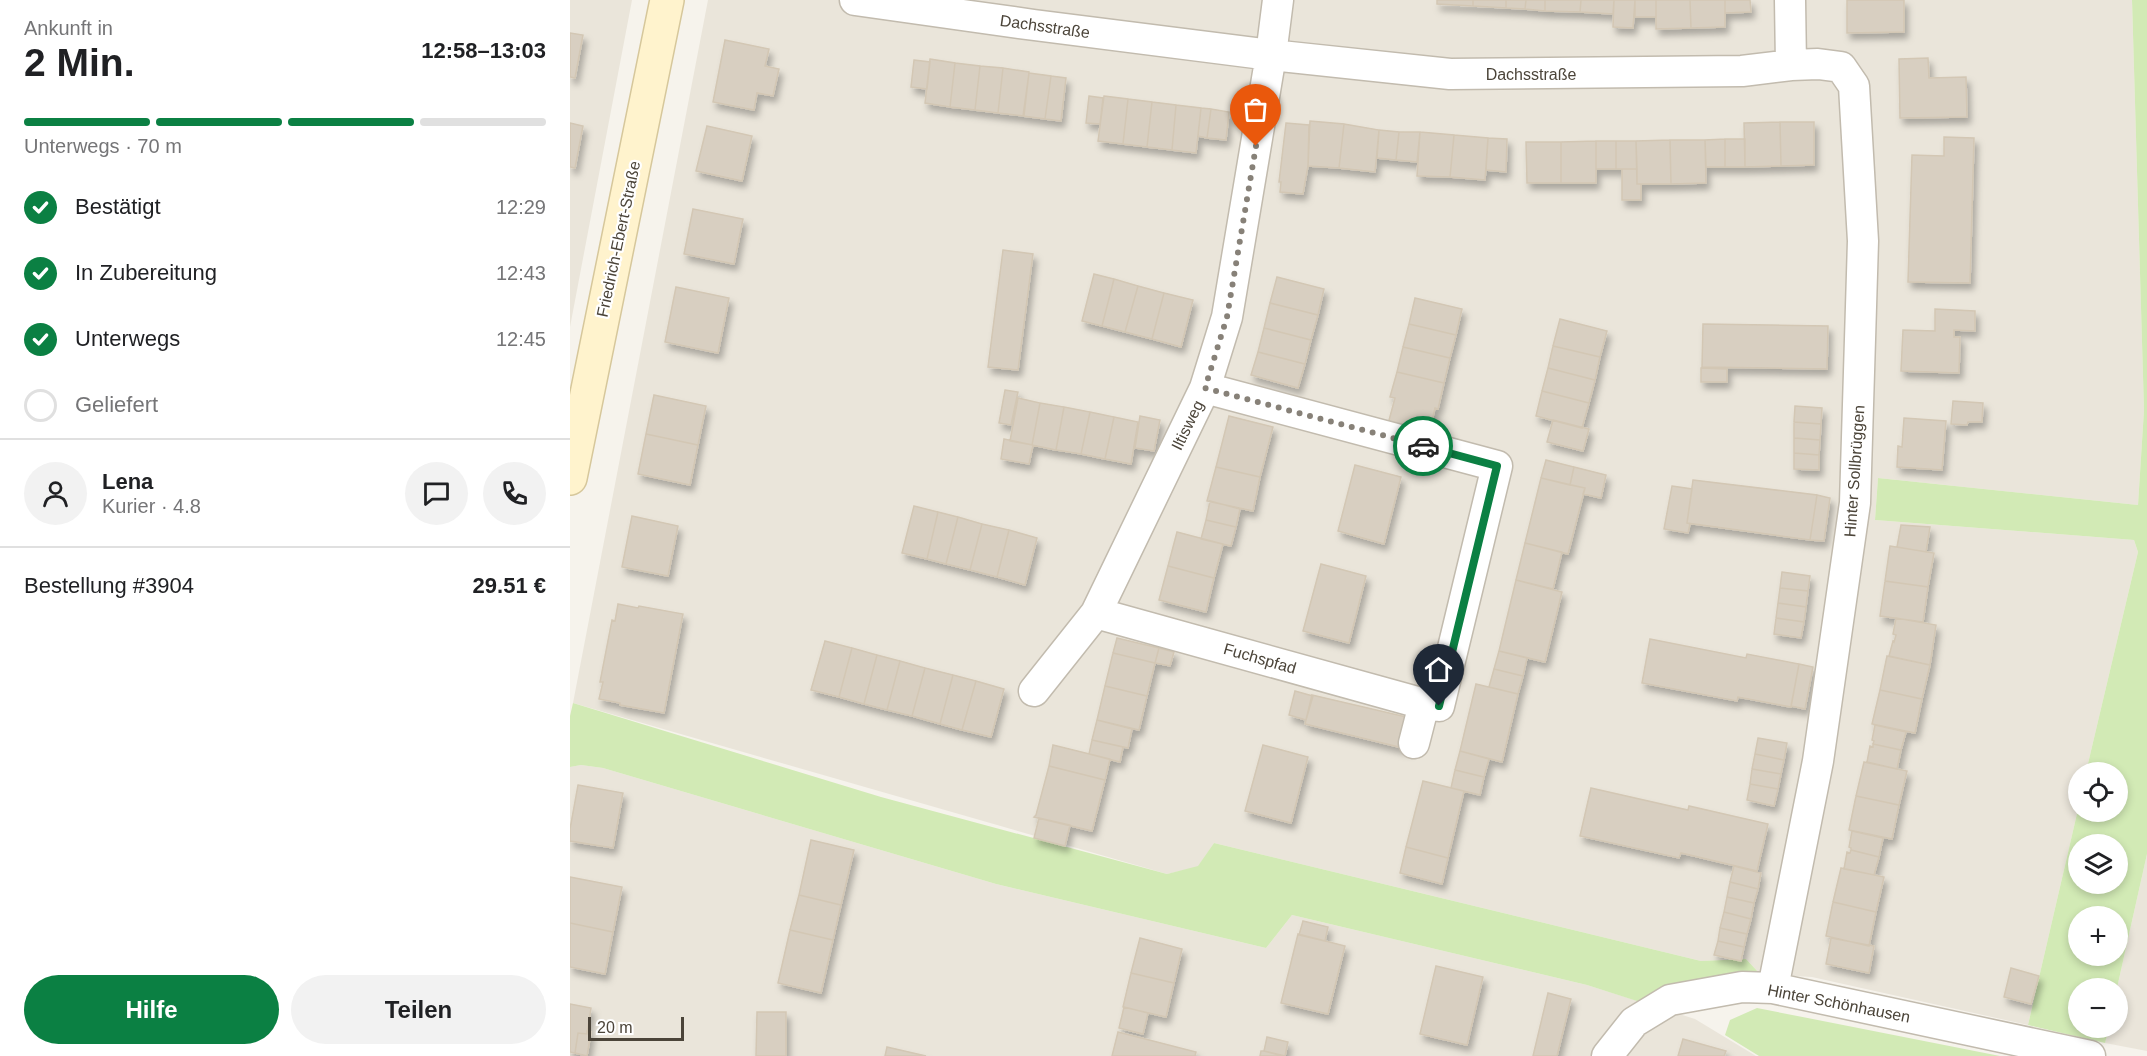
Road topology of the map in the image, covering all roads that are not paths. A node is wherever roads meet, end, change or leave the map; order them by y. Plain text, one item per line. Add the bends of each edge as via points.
1 (668, 0) edge
2 (855, 0) edge
3 (1278, 0) edge
4 (1790, 0) edge
5 (1271, 55) junction
6 (1791, 65) junction
7 (1205, 388) junction
8 (570, 477) edge
9 (1096, 613) junction
10 (1034, 691) dead end
11 (1424, 704) junction
12 (1414, 743) dead end
13 (1773, 988) junction
14 (1607, 1056) edge
15 (2090, 1056) edge

1 - 8 street, Friedrich-Ebert-Straße
2 - 5 street, Dachsstraße
3 - 5 street
4 - 6 street
5 - 6 street, Dachsstraße via 1450,74 1742,71
5 - 7 street, Iltisweg via 1227,317
6 - 13 street, Hinter Sollbrüggen via 1841,67 1854,86 1863,242 1855,503 1818,761
7 - 9 street, Iltisweg
7 - 11 street via 1497,466 1439,706
9 - 10 street, Iltisweg
9 - 11 street, Fuchspfad
11 - 12 street
13 - 14 street, Hinter Schönhausen via 1742,987 1670,1000 1634,1022
13 - 15 street, Hinter Schönhausen

